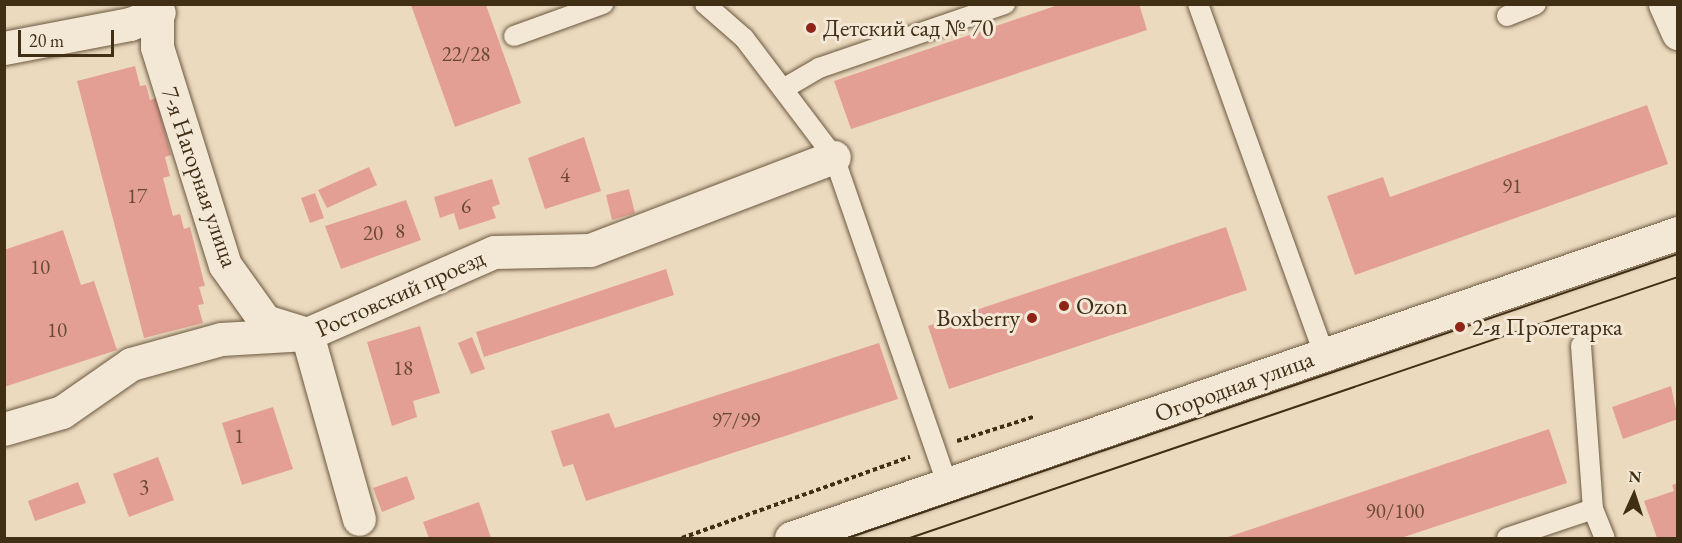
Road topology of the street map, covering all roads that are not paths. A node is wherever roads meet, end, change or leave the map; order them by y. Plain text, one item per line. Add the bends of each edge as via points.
1 (603, 4) edge
2 (705, 4) edge
3 (1005, 4) edge
4 (1198, 4) edge
5 (1536, 4) edge
6 (1665, 4) edge
7 (163, 7) edge
8 (1507, 16) dead end
9 (1677, 33) edge
10 (514, 36) dead end
11 (4, 48) edge
12 (783, 89) junction
13 (834, 157) junction
14 (1677, 234) edge
15 (307, 334) junction
16 (1581, 345) dead end
17 (1324, 354) junction
18 (4, 429) edge
19 (948, 487) junction
20 (1593, 509) junction
21 (359, 519) dead end
22 (791, 538) edge
23 (1507, 538) edge
24 (1605, 538) edge

1 - 10 lane
2 - 12 lane via 744,38
3 - 12 lane via 819,68
4 - 17 lane
5 - 8 lane
6 - 9 street
7 - 11 street via 130,24
7 - 15 street, 7-я Нагорная улица via 157,47 225,265 265,321
12 - 13 lane
13 - 15 street, Ростовский проезд via 590,250 494,252
13 - 19 lane
14 - 17 street, Огородная улица
15 - 18 street, Ростовский проезд via 221,339 131,364 62,412
15 - 21 street
16 - 20 lane
17 - 19 street, Огородная улица
19 - 22 street, Огородная улица
20 - 23 lane
20 - 24 lane

